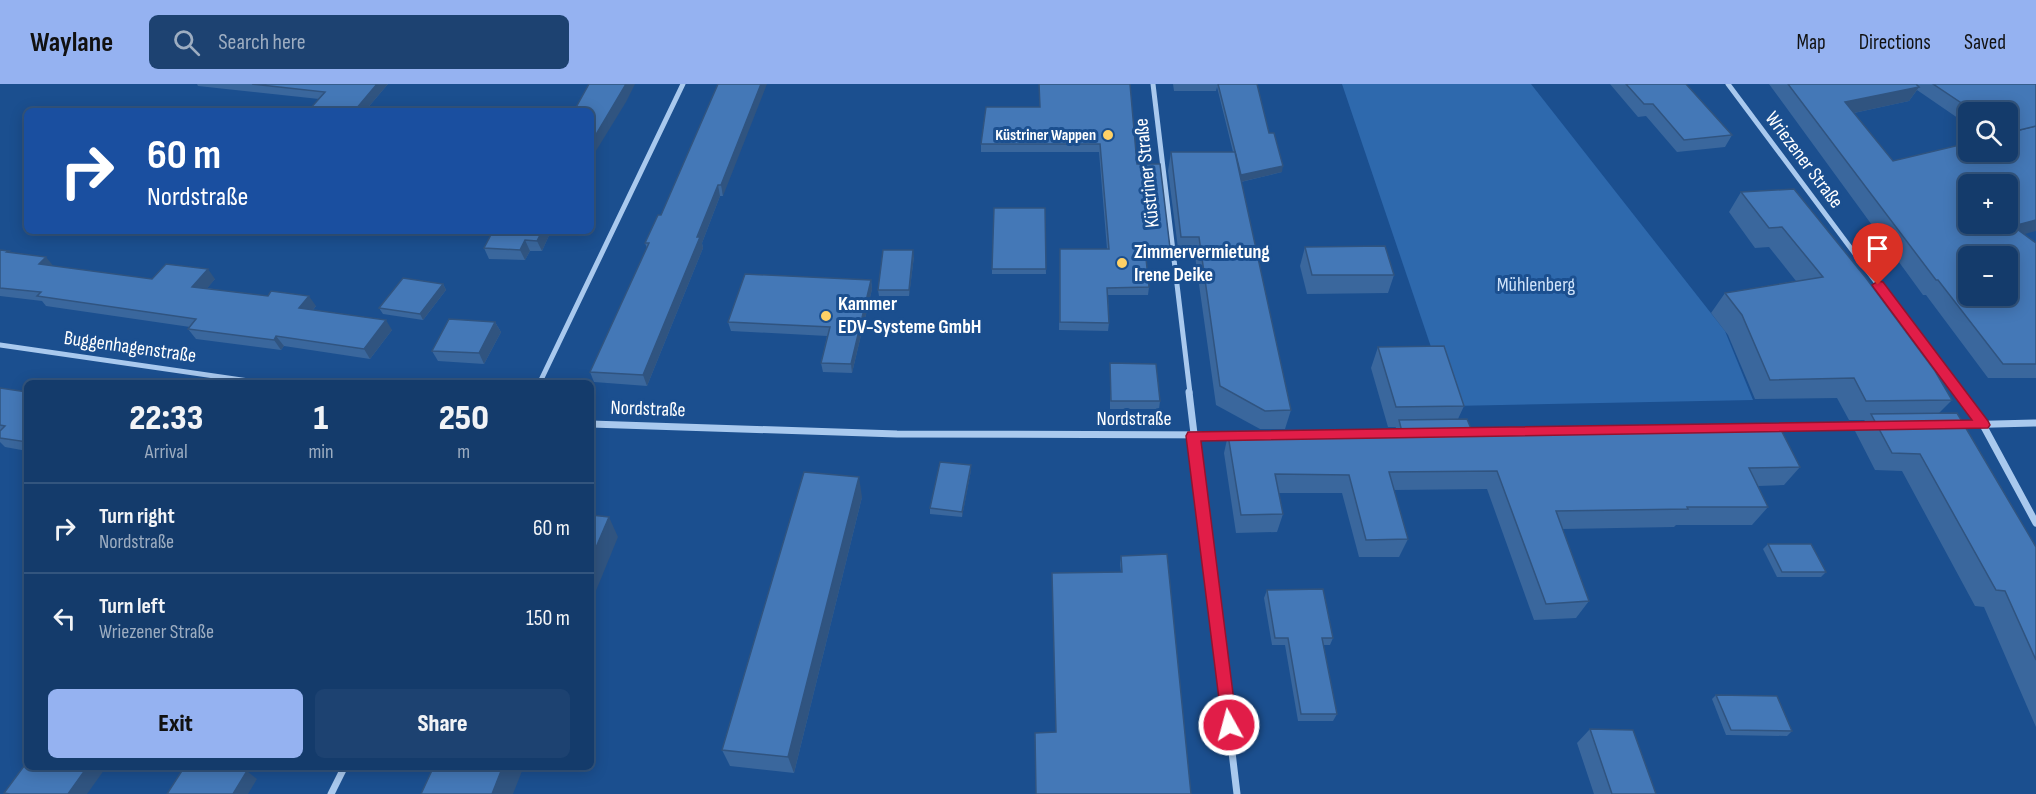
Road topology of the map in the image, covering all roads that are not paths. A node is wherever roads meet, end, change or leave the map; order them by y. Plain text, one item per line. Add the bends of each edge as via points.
1 (683, 84) edge
2 (1154, 84) edge
3 (1728, 84) edge
4 (0, 345) edge
5 (242, 380) edge
6 (541, 380) edge
7 (2036, 423) edge
8 (594, 424) edge
9 (1951, 425) edge
10 (1983, 425) junction
11 (1880, 426) edge
12 (1762, 428) edge
13 (1241, 435) edge
14 (1193, 436) junction
15 (2036, 523) edge
16 (343, 770) edge
17 (331, 794) edge
18 (1237, 794) edge

1 - 6 street
2 - 14 street, Küstriner Straße
3 - 10 street, Wriezener Straße
4 - 5 street, Buggenhagenstraße
7 - 10 street
8 - 14 street, Nordstraße via 897,434
9 - 10 street
10 - 15 street, Wriezener Straße
11 - 12 street
13 - 14 street, Nordstraße
14 - 18 street, Küstriner Straße
16 - 17 street

